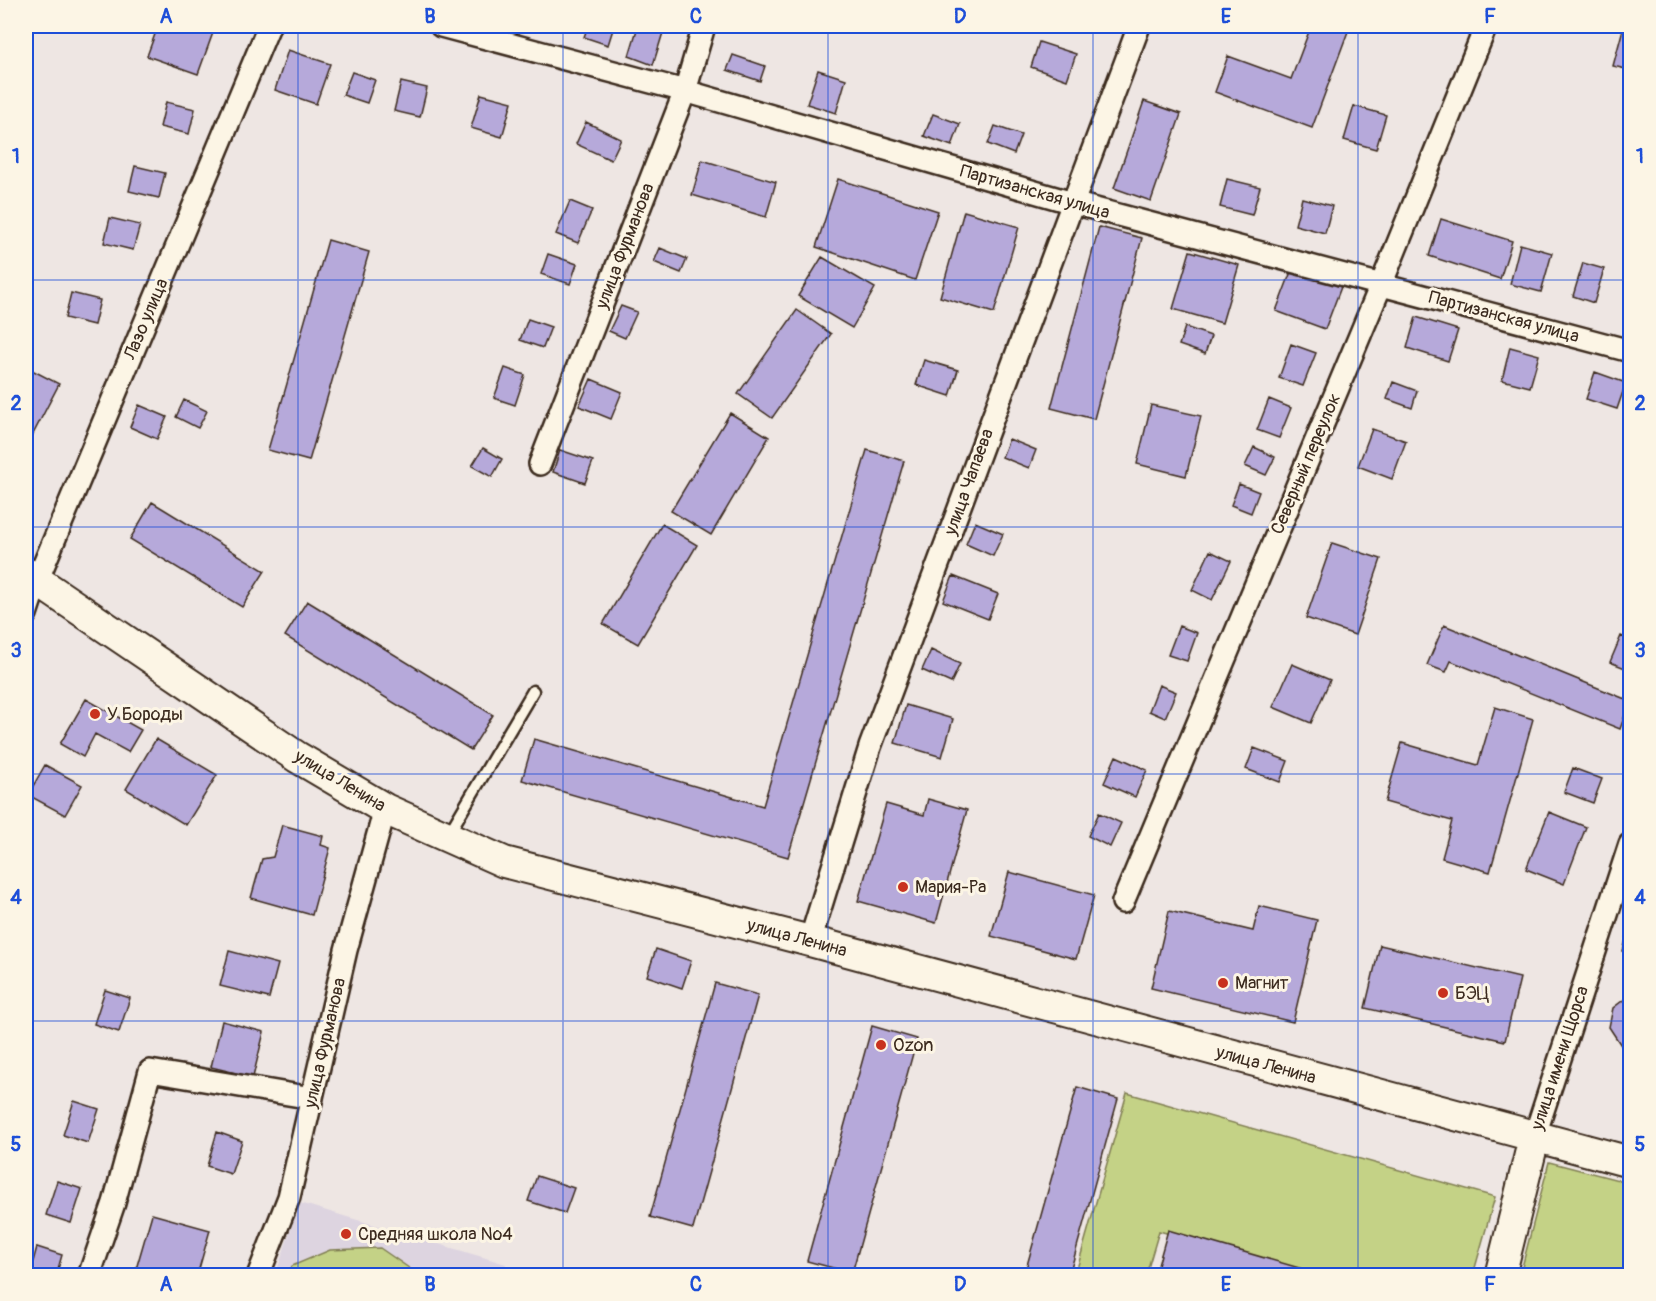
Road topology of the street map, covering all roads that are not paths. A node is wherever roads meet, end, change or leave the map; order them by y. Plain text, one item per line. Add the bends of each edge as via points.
1 (269, 26) edge
2 (441, 26) edge
3 (704, 26) edge
4 (1139, 26) edge
5 (1486, 26) edge
6 (685, 91) junction
7 (1073, 203) junction
8 (1381, 285) junction
9 (1630, 351) edge
10 (540, 464) dead end
11 (31, 577) edge
12 (26, 614) edge
13 (533, 691) dead end
14 (385, 809) junction
15 (447, 836) junction
16 (1630, 844) edge
17 (1123, 902) dead end
18 (810, 942) junction
19 (312, 1098) junction
20 (1534, 1138) junction
21 (1630, 1162) edge
22 (89, 1275) edge
23 (258, 1275) edge
24 (1500, 1275) edge

1 - 11 street, Лазо улица
2 - 6 street, Партизанская улица
3 - 6 street, улица Фурманова
4 - 7 street, улица Чапаева
5 - 8 street, Северный переулок
6 - 7 street, Партизанская улица
6 - 10 street, улица Фурманова
7 - 8 street, Партизанская улица
7 - 18 street, улица Чапаева via 870,747
8 - 9 street, Партизанская улица
8 - 17 street, Северный переулок
11 - 12 street, Лазо улица
11 - 14 main road, улица Ленина via 297,757
13 - 15 lane
14 - 15 main road, улица Ленина
14 - 19 street, улица Фурманова via 346,950
15 - 18 main road, улица Ленина via 504,862
16 - 20 street, улица имени Щорса
18 - 20 main road, улица Ленина
19 - 22 street via 150,1071 114,1203
19 - 23 street, улица Фурманова via 289,1197
20 - 21 main road, улица Ленина
20 - 24 main road, улица имени Щорса

